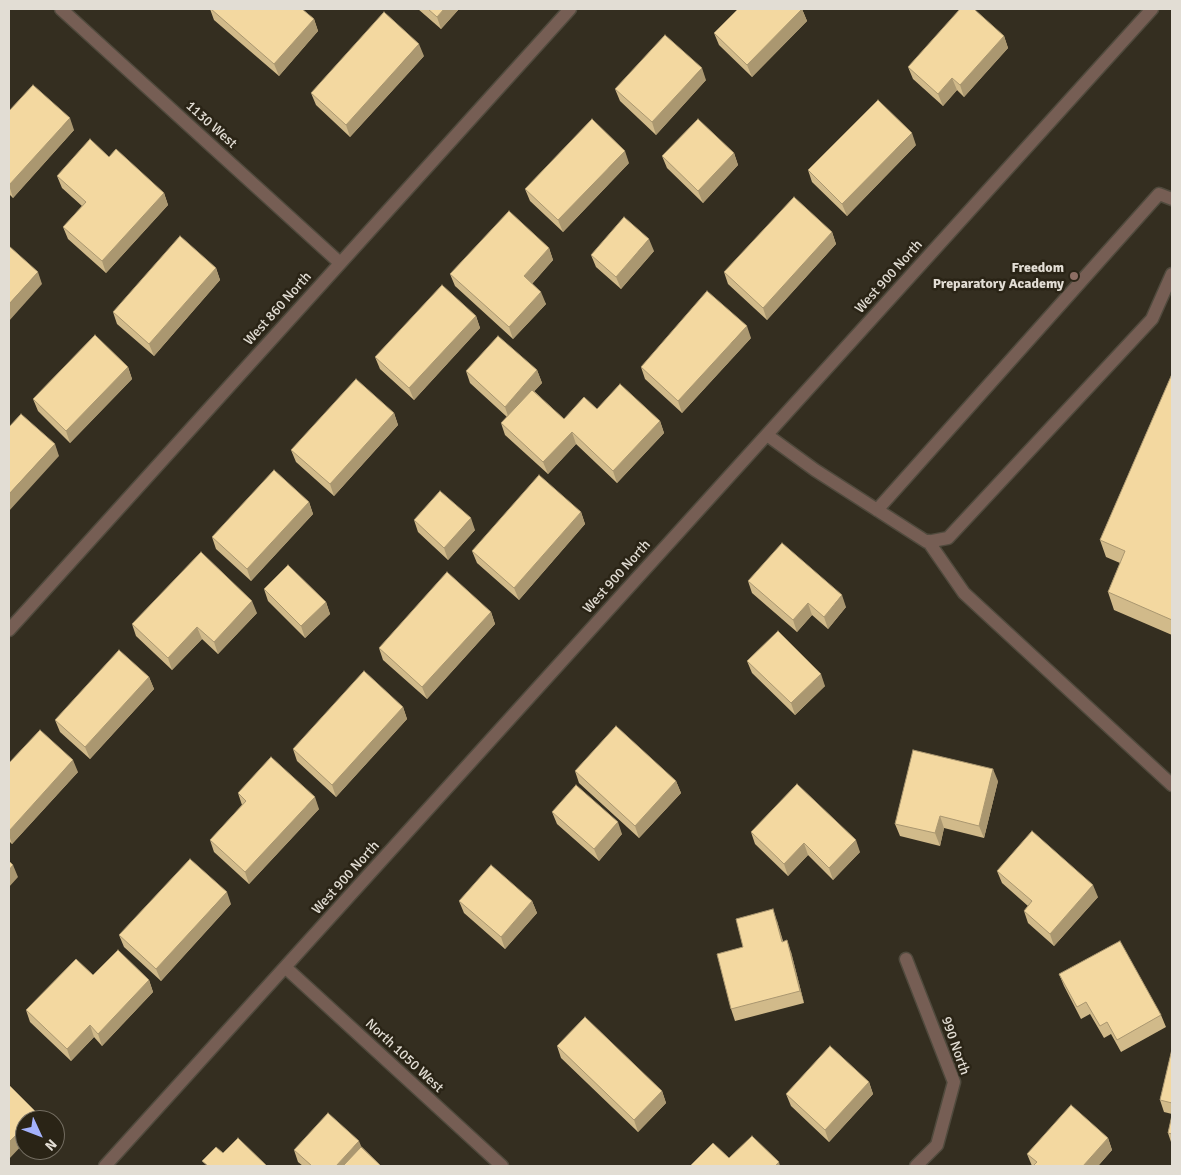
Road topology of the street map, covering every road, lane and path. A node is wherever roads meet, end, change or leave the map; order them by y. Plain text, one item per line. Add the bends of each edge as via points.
1 (61, 9) edge
2 (570, 9) edge
3 (1152, 9) edge
4 (1172, 199) edge
5 (340, 264) junction
6 (1172, 274) edge
7 (767, 435) junction
8 (877, 510) junction
9 (928, 541) junction
10 (9, 630) edge
11 (1172, 785) edge
12 (906, 959) dead end
13 (285, 967) junction
14 (105, 1166) edge
15 (502, 1166) edge
16 (916, 1166) edge

1 - 5 street, 1130 West
2 - 5 street, West 860 North
3 - 7 street, West 900 North
4 - 8 street via 1159,194
5 - 10 street, West 860 North
6 - 9 street via 1152,319 948,538
7 - 8 street
7 - 13 street, West 900 North
8 - 9 street
9 - 11 street via 964,593
12 - 16 street, 990 North via 954,1082 937,1145
13 - 14 street, West 900 North
13 - 15 street, North 1050 West

